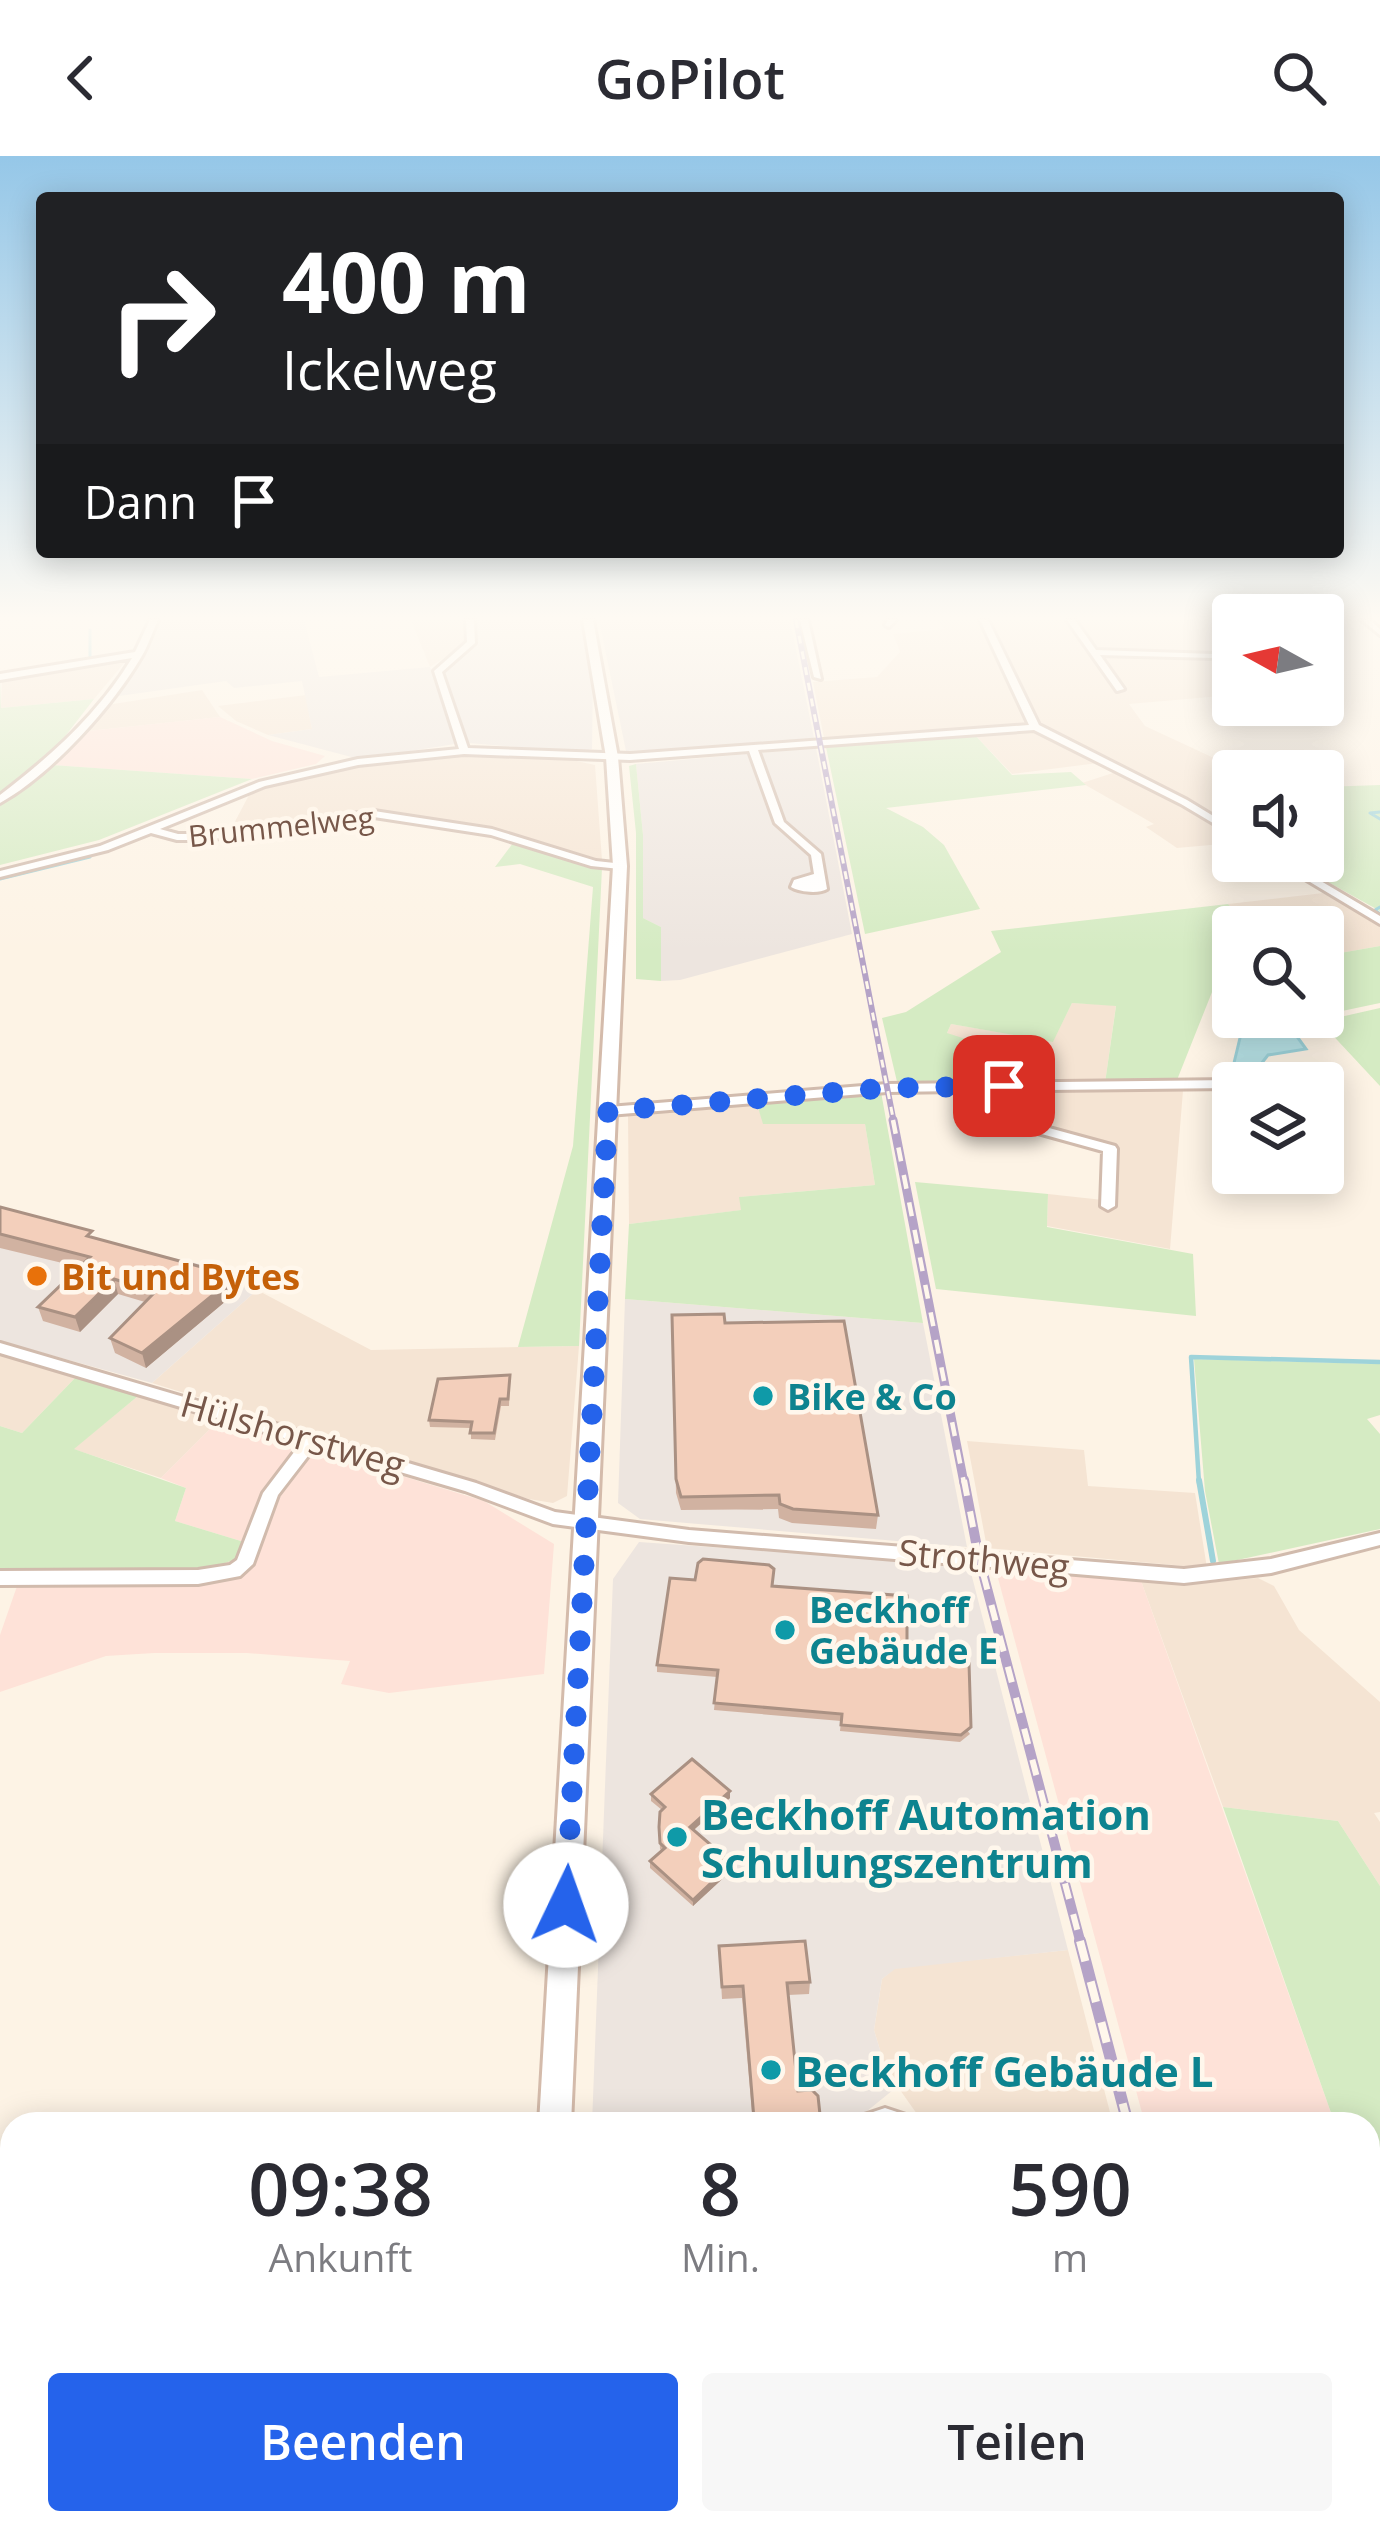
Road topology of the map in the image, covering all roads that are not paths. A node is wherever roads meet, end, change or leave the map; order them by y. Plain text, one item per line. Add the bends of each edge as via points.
1 (81, 731) edge
2 (457, 731) edge
3 (607, 731) edge
4 (987, 731) edge
5 (1043, 731) edge
6 (753, 750) junction
7 (464, 751) junction
8 (612, 757) junction
9 (0, 800) edge
10 (1212, 819) edge
11 (153, 830) junction
12 (620, 866) junction
13 (0, 874) edge
14 (819, 876) dead end
15 (1315, 882) edge
16 (1380, 921) edge
17 (1212, 1084) edge
18 (1042, 1085) junction
19 (608, 1111) junction
20 (1108, 1206) dead end
21 (0, 1348) edge
22 (312, 1440) junction
23 (586, 1522) junction
24 (1380, 1539) edge
25 (0, 1578) edge
26 (556, 2112) edge

1 - 9 street
2 - 7 street
3 - 8 main road
4 - 6 street, Brummelweg
5 - 10 street
6 - 8 street, Brummelweg
6 - 14 street via 780,824 816,854
7 - 8 street, Brummelweg
7 - 11 street, Brummelweg via 319,769
8 - 12 main road
11 - 12 street, Brummelweg via 205,837 374,814 439,820
11 - 13 street, Brummelweg
12 - 19 main road
15 - 16 street
17 - 18 street
18 - 19 street via 887,1088
18 - 20 street via 1043,1130 1110,1149
19 - 23 main road
21 - 22 street, Hülshorstweg
22 - 23 street, Hülshorstweg via 528,1511
22 - 25 street via 271,1493 244,1564 234,1571
23 - 24 street, Strothweg via 1184,1576 1271,1566
23 - 26 main road

